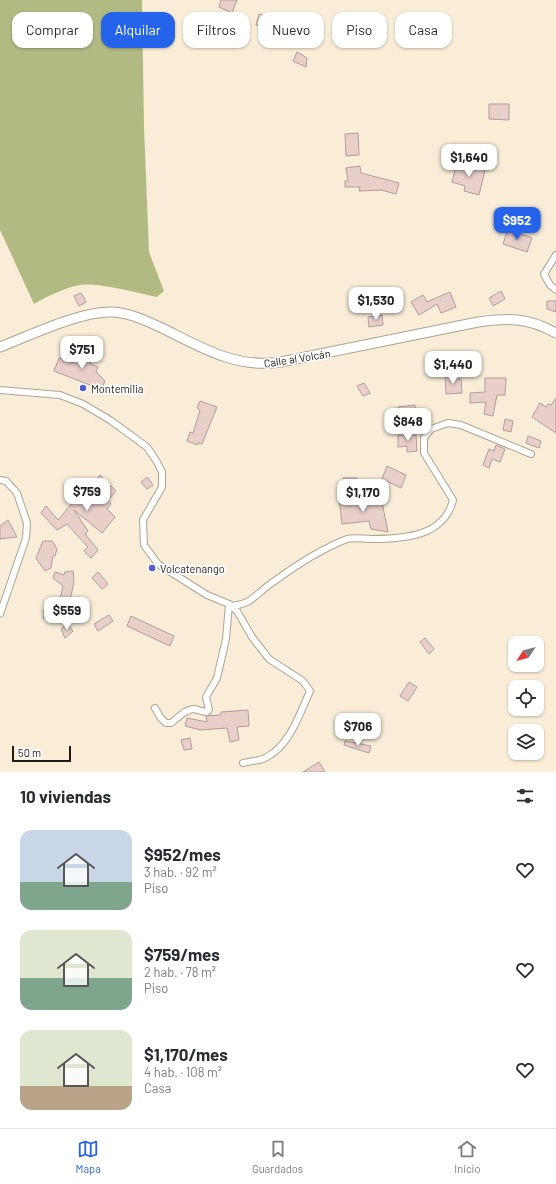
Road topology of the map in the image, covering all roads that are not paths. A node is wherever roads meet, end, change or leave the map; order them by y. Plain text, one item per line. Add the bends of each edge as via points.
1 (556, 254) edge
2 (556, 290) edge
3 (556, 333) edge
4 (0, 347) edge
5 (0, 390) edge
6 (531, 454) dead end
7 (0, 480) edge
8 (231, 605) junction
9 (0, 614) edge
10 (155, 708) dead end
11 (243, 763) dead end

1 - 2 street via 544,274
3 - 4 street, Calle al Volcán via 526,320 505,318 281,362 254,364 234,361 211,353 140,317 107,312 77,318
5 - 8 street via 60,395 83,404 110,420 146,447 162,472 162,487 144,520 144,545 158,564 207,595
6 - 8 street via 461,425 448,423 431,429 424,438 424,454 453,500 446,517 436,526 404,538 348,538 305,560 248,602
7 - 9 street via 6,481 17,493 27,523 26,538
8 - 10 street via 217,678 206,697 209,710 187,711 171,723 166,723
8 - 11 street via 270,659 303,681 310,691 291,731 279,747 267,758

